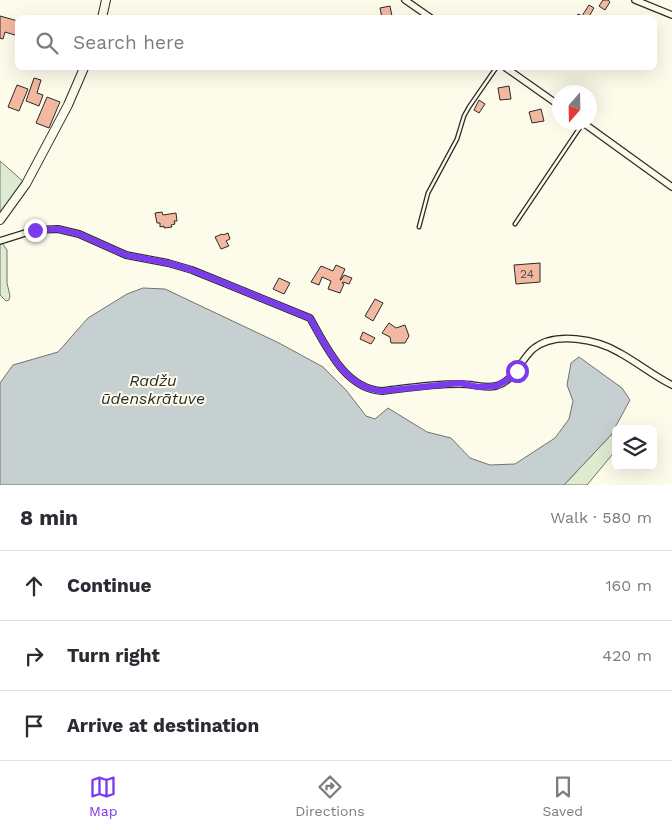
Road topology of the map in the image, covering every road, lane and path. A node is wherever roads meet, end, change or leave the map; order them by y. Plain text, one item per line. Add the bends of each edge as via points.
1 (106, 0) edge
2 (404, 0) edge
3 (635, 0) edge
4 (103, 15) edge
5 (426, 15) edge
6 (672, 15) edge
7 (83, 70) edge
8 (495, 70) edge
9 (509, 70) edge
10 (552, 100) edge
11 (577, 130) edge
12 (592, 130) edge
13 (672, 187) edge
14 (0, 220) edge
15 (515, 224) dead end
16 (419, 227) dead end
17 (0, 241) edge
18 (672, 385) edge

1 - 4 street
2 - 5 street
3 - 6 street
7 - 14 street via 26,184
8 - 16 lane via 466,111 457,139 428,193
9 - 10 street
11 - 15 lane
12 - 13 street
17 - 18 street via 35,230 58,229 79,234 126,255 192,270 235,287 310,318 339,365 357,383 374,391 460,383 496,386 517,371 535,348 560,338 607,346

